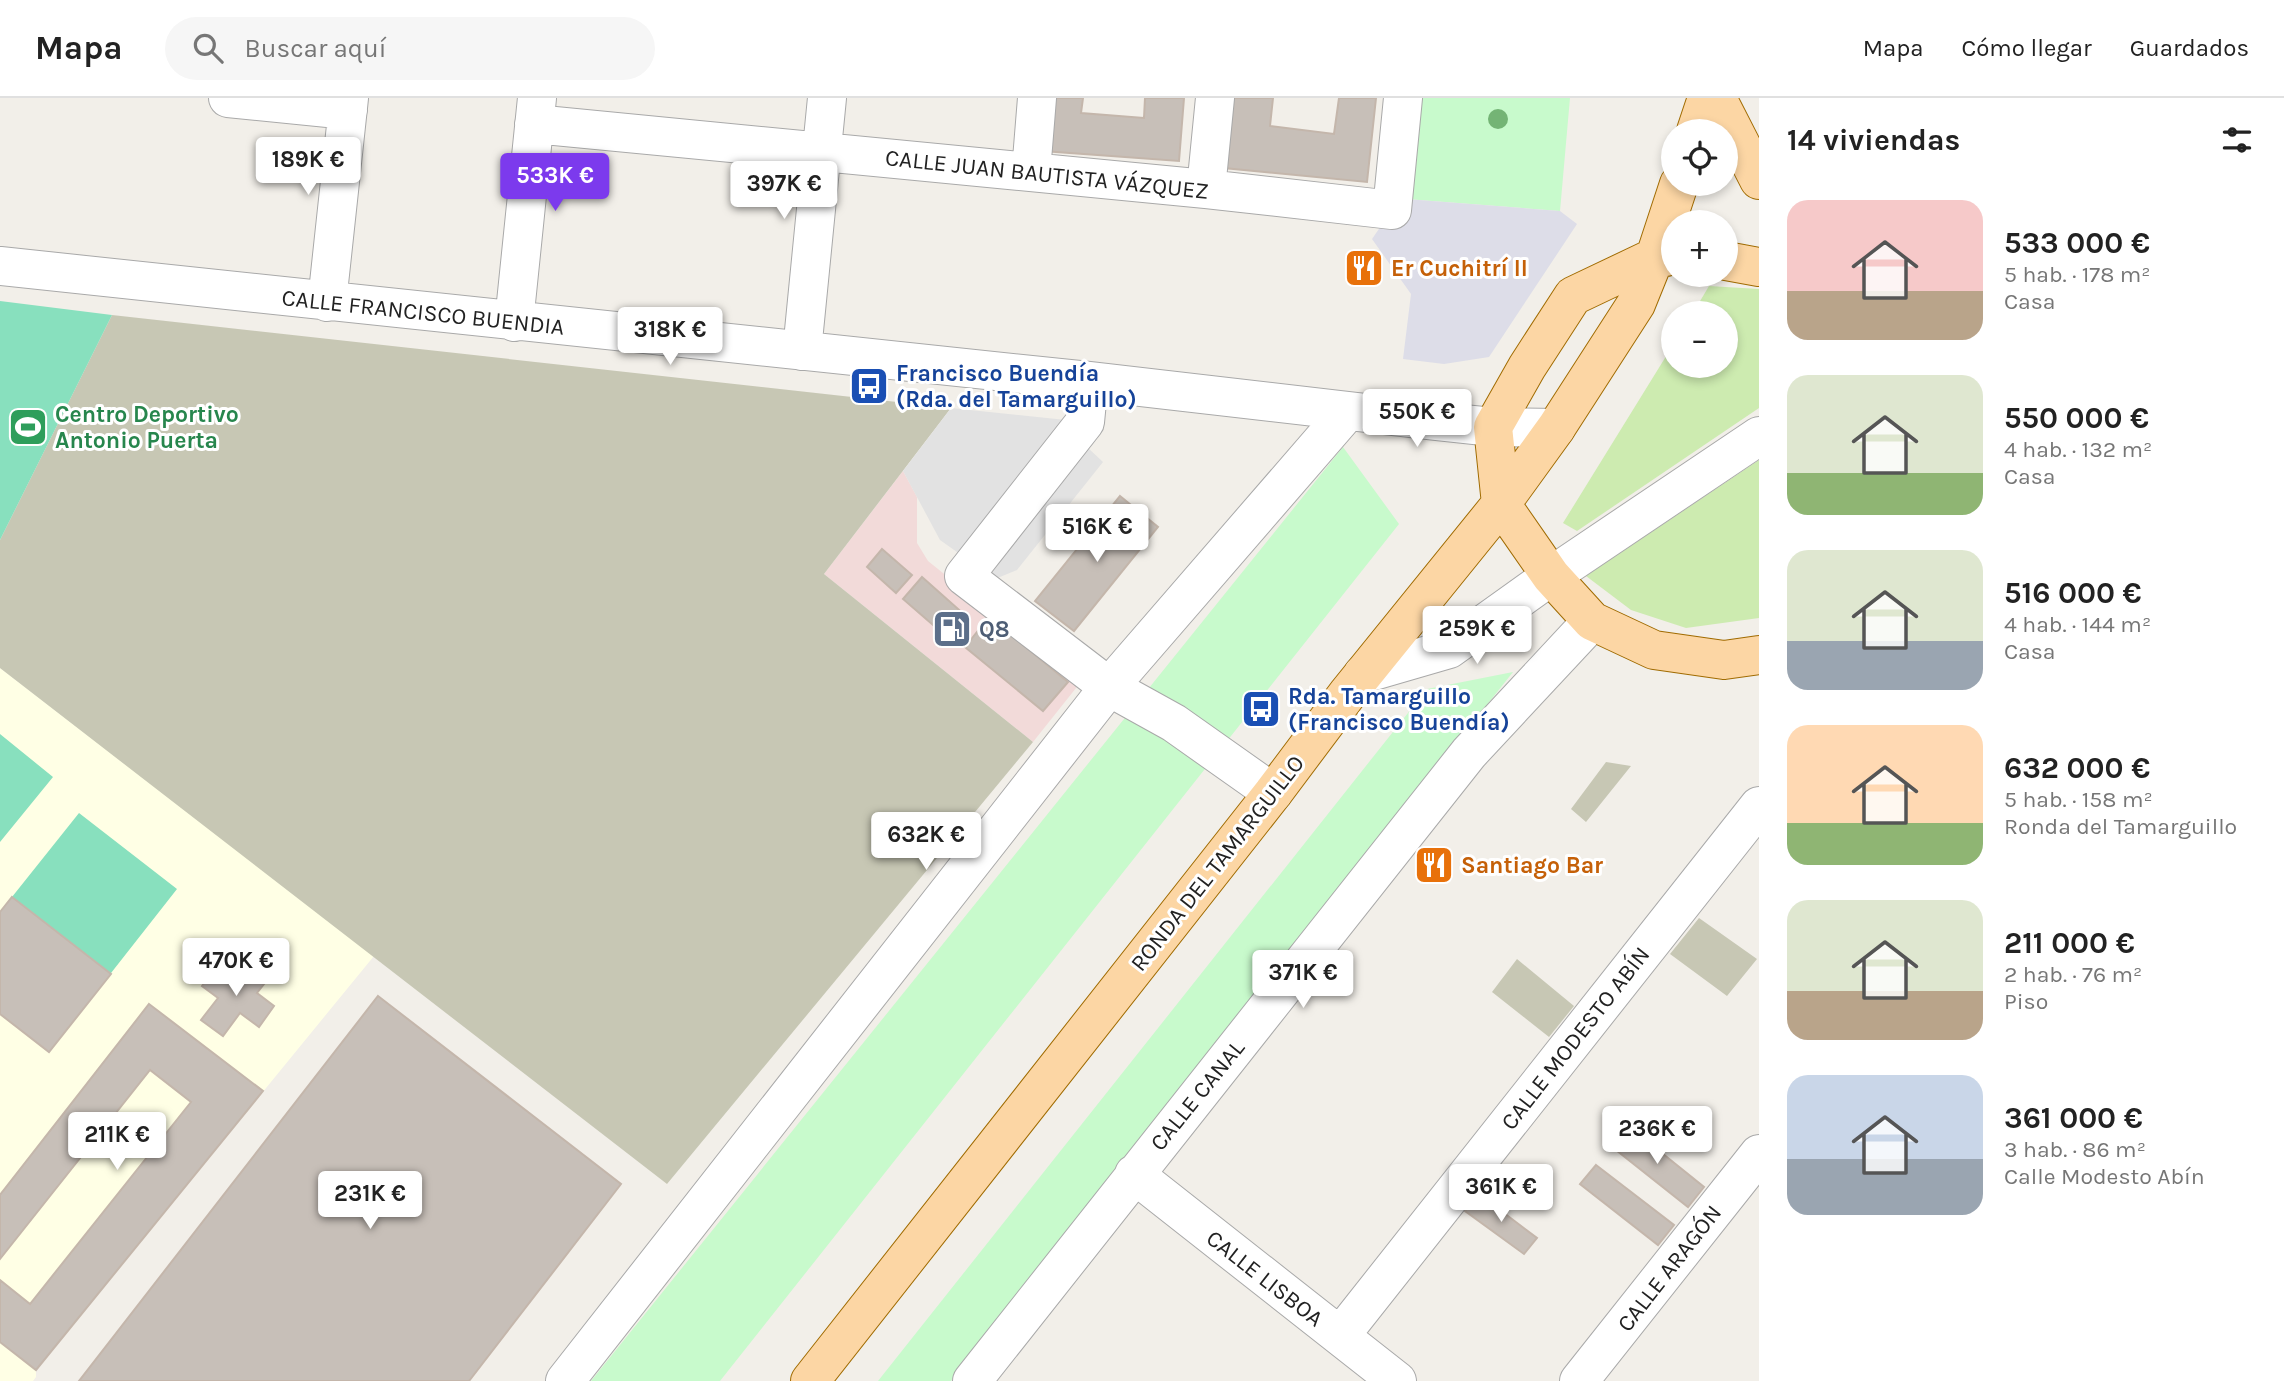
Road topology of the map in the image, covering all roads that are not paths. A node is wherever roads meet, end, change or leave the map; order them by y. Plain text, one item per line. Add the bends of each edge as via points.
1 (228, 98) edge
2 (827, 98) edge
3 (1037, 98) edge
4 (1215, 98) edge
5 (1403, 98) edge
6 (1707, 98) edge
7 (1717, 98) edge
8 (348, 104) edge
9 (535, 111) edge
10 (1700, 119) edge
11 (821, 152) junction
12 (1031, 172) junction
13 (1759, 180) edge
14 (1206, 189) junction
15 (1661, 258) edge
16 (1661, 262) edge
17 (1738, 263) edge
18 (0, 266) edge
19 (1759, 267) edge
20 (327, 302) junction
21 (514, 322) junction
22 (802, 351) junction
23 (1089, 381) junction
24 (1347, 412) junction
25 (1493, 427) junction
26 (1556, 428) junction
27 (1759, 436) edge
28 (1501, 504) junction
29 (1551, 576) junction
30 (1592, 621) junction
31 (1759, 655) edge
32 (1363, 674) junction
33 (1109, 687) junction
34 (1273, 793) junction
35 (1759, 806) edge
36 (1759, 1154) edge
37 (1134, 1174) junction
38 (1340, 1336) junction
39 (983, 1377) edge
40 (565, 1381) edge
41 (810, 1381) edge
42 (1396, 1381) edge
43 (1579, 1381) edge

1 - 8 street
2 - 11 street
3 - 12 street
4 - 14 street
5 - 14 street, CALLE JUAN BAUTISTA VÁZQUEZ via 1392,210
6 - 10 main road
7 - 13 main road
8 - 20 street
9 - 11 street, CALLE JUAN BAUTISTA VÁZQUEZ
9 - 21 street
11 - 12 street, CALLE JUAN BAUTISTA VÁZQUEZ
11 - 22 street
12 - 14 street, CALLE JUAN BAUTISTA VÁZQUEZ
15 - 25 main road via 1573,296
16 - 26 main road, RONDA DEL TAMARGUILLO
17 - 19 main road
18 - 20 street, CALLE FRANCISCO BUENDIA
20 - 21 street, CALLE FRANCISCO BUENDIA
21 - 22 street, CALLE FRANCISCO BUENDIA
22 - 23 street, CALLE FRANCISCO BUENDIA
23 - 24 street, CALLE FRANCISCO BUENDIA
23 - 33 street via 1085,422 964,576
24 - 25 street, CALLE FRANCISCO BUENDIA
24 - 33 street
25 - 26 street, CALLE FRANCISCO BUENDIA
25 - 28 main road
26 - 28 main road, RONDA DEL TAMARGUILLO
27 - 29 street
28 - 29 main road
28 - 32 main road, RONDA DEL TAMARGUILLO
29 - 30 main road
29 - 32 street via 1449,649
30 - 31 main road via 1654,650 1724,660
30 - 37 street, CALLE CANAL via 1469,753
32 - 34 main road, RONDA DEL TAMARGUILLO
33 - 34 street via 1174,723
33 - 40 street
34 - 41 main road, RONDA DEL TAMARGUILLO
35 - 38 street, CALLE MODESTO ABÍN
36 - 43 street, CALLE ARAGÓN
37 - 38 street, CALLE LISBOA
37 - 39 street, CALLE CANAL
38 - 42 street, CALLE LISBOA

